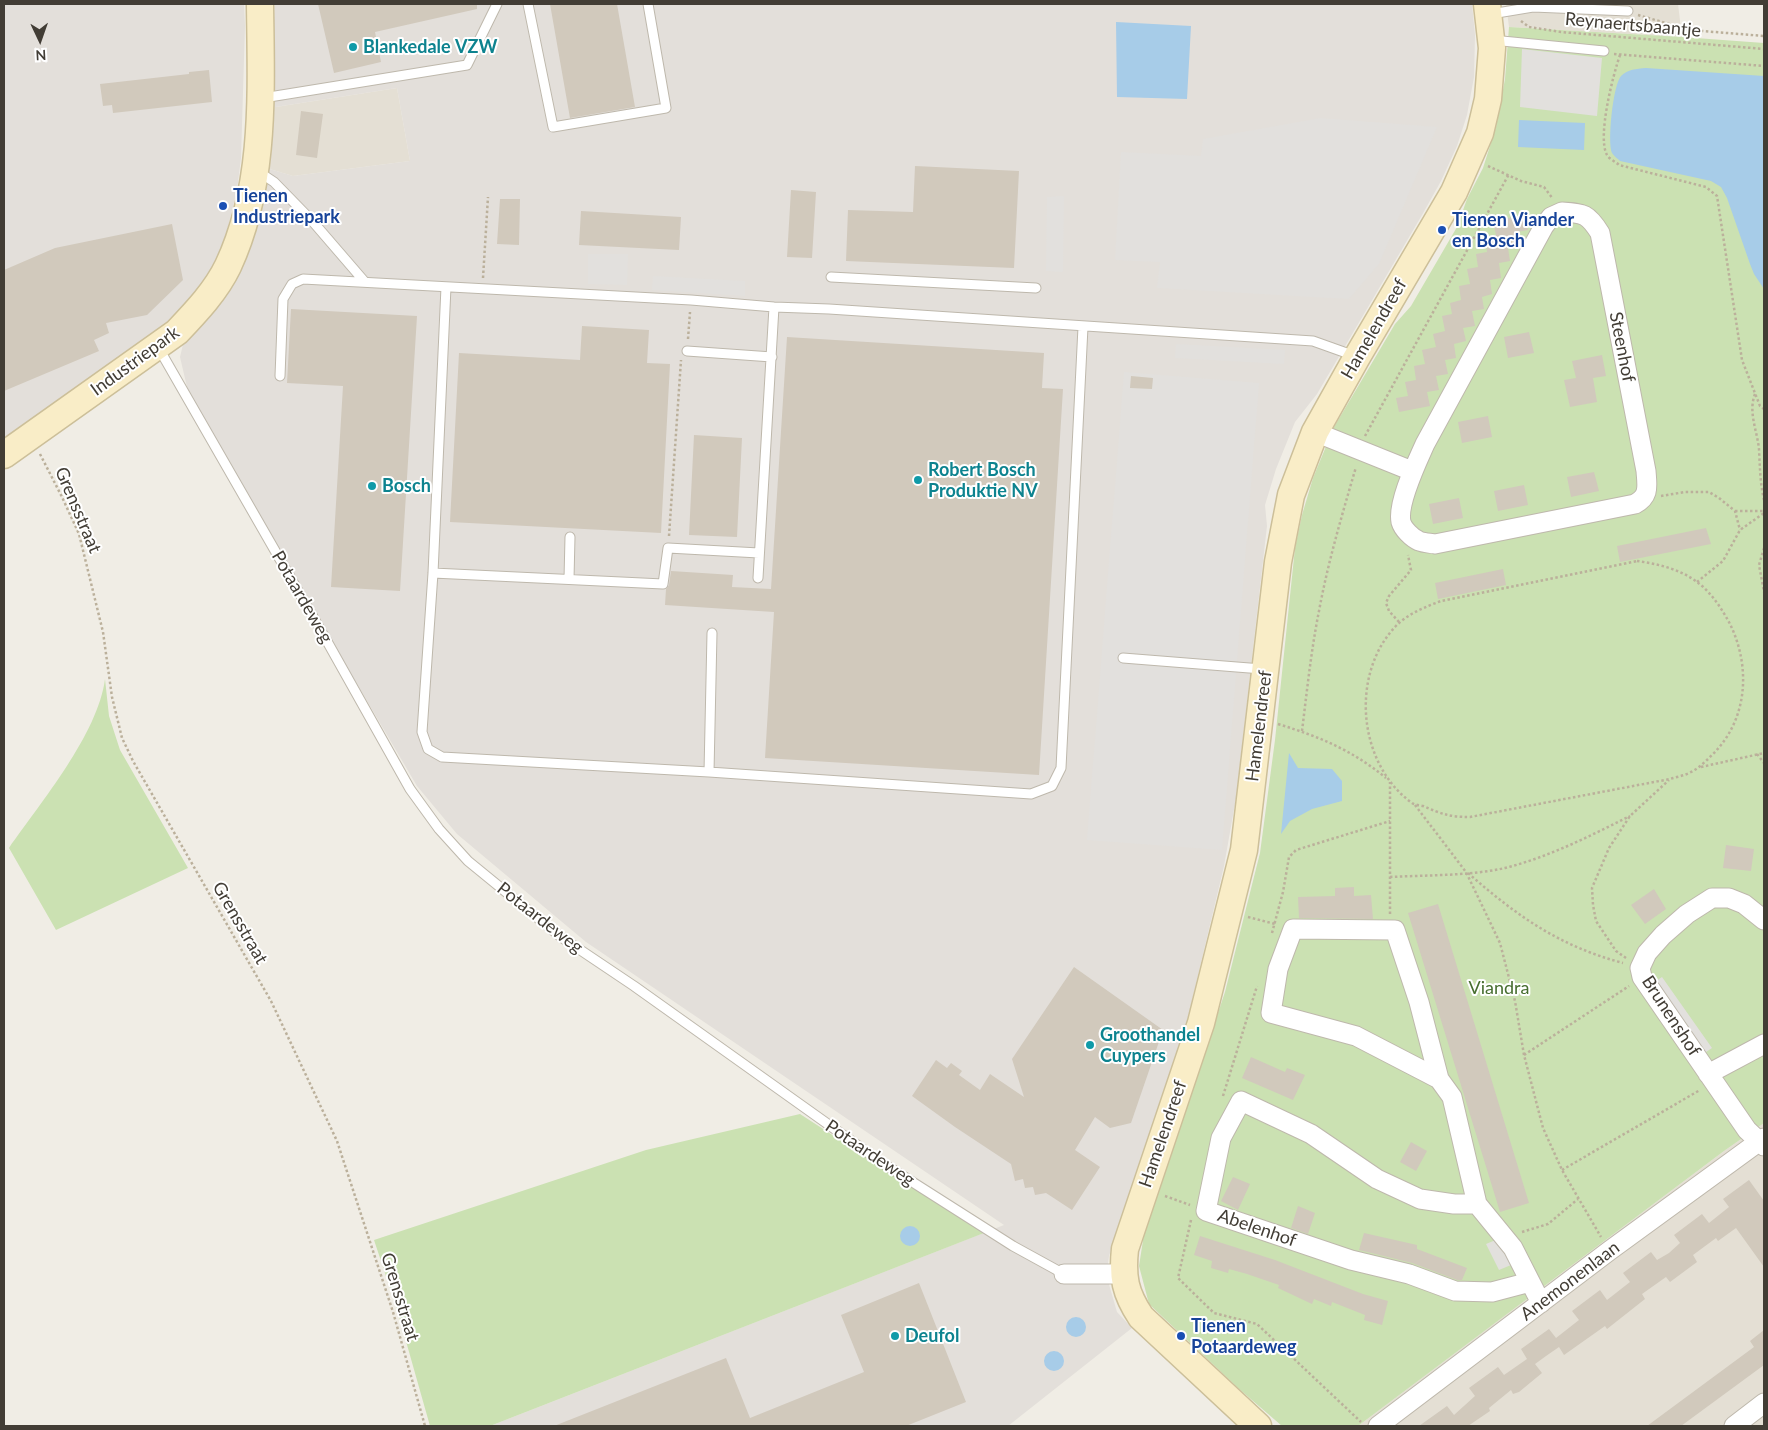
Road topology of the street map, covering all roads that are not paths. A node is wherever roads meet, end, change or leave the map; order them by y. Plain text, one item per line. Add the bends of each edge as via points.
1 (260, 4) edge
2 (497, 4) edge
3 (528, 4) edge
4 (648, 4) edge
5 (1488, 9) edge
6 (1628, 11) road end
7 (1491, 40) junction
8 (1604, 51) road end
9 (260, 99) junction
10 (256, 170) junction
11 (831, 277) dead end
12 (364, 282) junction
13 (446, 287) junction
14 (1036, 288) dead end
15 (774, 307) junction
16 (1083, 326) junction
17 (158, 347) junction
18 (687, 351) road end
19 (772, 356) junction
20 (1357, 357) junction
21 (280, 376) dead end
22 (1315, 432) junction
23 (4, 455) edge
24 (1412, 471) junction
25 (570, 537) dead end
26 (759, 553) junction
27 (433, 573) junction
28 (758, 578) dead end
29 (569, 579) junction
30 (712, 633) dead end
31 (1123, 658) dead end
32 (1266, 669) junction
33 (709, 772) junction
34 (1764, 920) edge
35 (1764, 1044) edge
36 (1711, 1078) junction
37 (1439, 1079) junction
38 (1763, 1142) edge
39 (1477, 1204) junction
40 (1064, 1274) joint
41 (1124, 1274) junction
42 (1530, 1282) junction
43 (1541, 1303) junction
44 (1764, 1403) edge
45 (1258, 1426) edge
46 (1378, 1426) edge
47 (1734, 1426) edge

1 - 9 street, Industriepark
2 - 9 lane via 467,65
3 - 4 lane via 552,127 666,108
5 - 6 lane via 1533,7
5 - 7 street, Hamelendreef
7 - 8 lane
7 - 20 street, Hamelendreef via 1488,99 1470,158 1454,192
9 - 10 street, Industriepark
10 - 12 lane via 274,182 314,223
10 - 17 street, Industriepark via 247,213 227,267 197,311
11 - 14 lane
12 - 13 lane
12 - 21 lane via 303,279 292,284 283,299
13 - 15 lane
13 - 27 lane
15 - 16 lane
15 - 19 lane
16 - 20 lane via 1313,341
16 - 33 lane via 1061,768 1052,786 1031,794
17 - 23 street, Industriepark
17 - 40 lane, Potaardeweg via 410,788 439,829 468,861 561,937 881,1162 1013,1246
18 - 19 lane
19 - 26 lane
20 - 22 street, Hamelendreef
22 - 24 street
22 - 32 street, Hamelendreef via 1291,495 1283,532
24 - 24 street, Steenhof via 1400,512 1401,524 1419,541 1435,544 1642,500 1647,490 1646,471 1600,233 1592,220 1580,213 1562,212 1551,217 1544,226
25 - 29 lane
26 - 28 lane
26 - 29 lane via 668,548 663,584
27 - 29 lane
27 - 33 lane via 422,732 428,748 442,757
30 - 33 lane
31 - 32 lane
32 - 41 street, Hamelendreef via 1244,850 1201,1023 1127,1240
34 - 36 street, Brunenshof via 1744,904 1729,898 1712,898 1686,914 1647,953 1641,972
35 - 36 street, Brunenshof
36 - 38 street, Brunenshof via 1748,1130
37 - 37 street via 1356,1036 1271,1013 1278,970 1293,929 1394,930 1419,1002
37 - 39 street via 1452,1097
38 - 43 street, Anemonenlaan
39 - 42 street via 1513,1248
39 - 42 street, Abelenhof via 1420,1199 1377,1178 1311,1134 1241,1101 1221,1138 1206,1210 1351,1260 1409,1274 1455,1290 1492,1292
40 - 41 street, Potaardeweg
41 - 45 street, Hamelendreef via 1128,1294 1142,1316
42 - 43 street
43 - 46 street, Anemonenlaan
44 - 47 street

